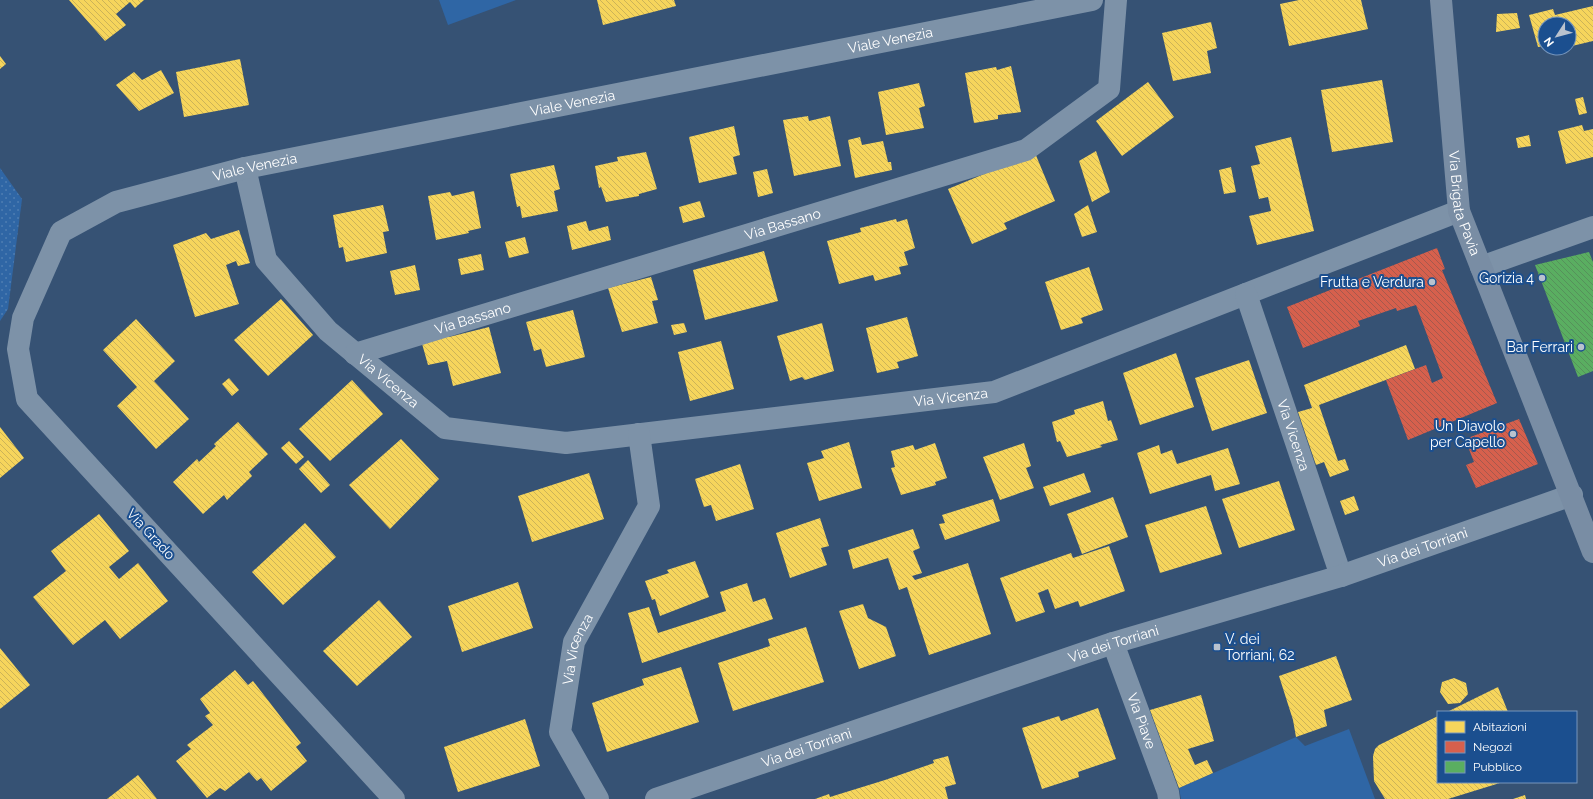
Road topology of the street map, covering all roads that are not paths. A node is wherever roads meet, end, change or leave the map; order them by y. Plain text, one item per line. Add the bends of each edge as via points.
1 (1092, 0) edge
2 (1116, 0) edge
3 (1441, 0) edge
4 (245, 168) junction
5 (1459, 211) junction
6 (1593, 227) edge
7 (61, 232) joint
8 (1481, 267) junction
9 (1246, 294) junction
10 (355, 354) junction
11 (638, 434) junction
12 (1572, 495) junction
13 (1593, 552) edge
14 (1341, 576) junction
15 (1112, 643) junction
16 (394, 799) edge
17 (598, 799) edge
18 (656, 799) edge
19 (1168, 799) edge

1 - 4 street, Viale Venezia
2 - 10 street, Via Bassano via 1109,89 1026,150
3 - 5 street, Via Brigata Pavia
4 - 7 street, Viale Venezia via 116,202
4 - 10 street, Via Vicenza via 266,260 328,331
5 - 8 street, Via Brigata Pavia
5 - 9 street, Via Vicenza
6 - 8 street
7 - 16 street, Via Grado via 23,318 18,349 27,399
8 - 12 street, Via Brigata Pavia
9 - 11 street, Via Vicenza via 994,392
9 - 14 street, Via Vicenza
10 - 11 street, Via Vicenza via 445,428 566,443
11 - 17 street, Via Vicenza via 649,506 574,642 560,732
12 - 13 street, Via Brigata Pavia
12 - 14 street, Via dei Torriani
14 - 15 street, Via dei Torriani
15 - 18 street, Via dei Torriani
15 - 19 street, Via Piave via 1168,792

